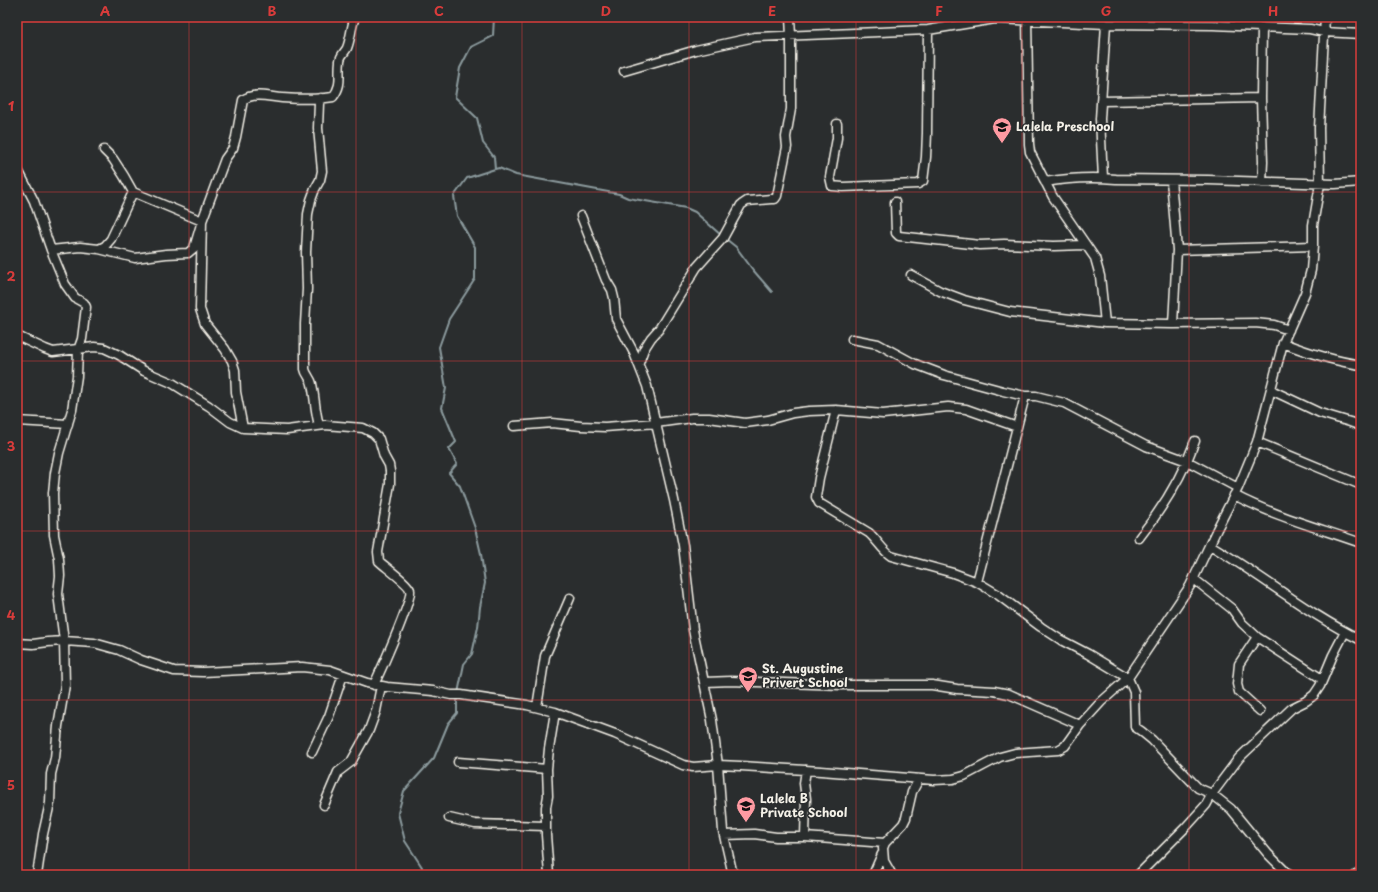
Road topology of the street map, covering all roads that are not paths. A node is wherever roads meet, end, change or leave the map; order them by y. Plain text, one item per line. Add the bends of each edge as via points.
1 (355, 17) edge
2 (790, 17) edge
3 (1325, 17) edge
4 (1027, 19) edge
5 (1106, 24) junction
6 (1262, 27) junction
7 (928, 30) junction
8 (1324, 32) junction
9 (1361, 34) edge
10 (791, 36) junction
11 (624, 71) dead end
12 (321, 98) junction
13 (1261, 98) junction
14 (1102, 100) junction
15 (837, 124) dead end
16 (104, 150) dead end
17 (17, 168) edge
18 (1103, 178) junction
19 (1361, 178) edge
20 (1171, 180) junction
21 (1045, 182) junction
22 (1262, 182) junction
23 (1361, 182) edge
24 (1320, 184) junction
25 (133, 192) junction
26 (896, 202) dead end
27 (582, 216) dead end
28 (202, 221) junction
29 (1085, 245) junction
30 (1313, 246) junction
31 (99, 249) junction
32 (51, 250) junction
33 (1177, 250) junction
34 (911, 275) dead end
35 (1105, 323) junction
36 (1173, 324) junction
37 (1289, 330) junction
38 (17, 336) edge
39 (852, 339) dead end
40 (1283, 343) junction
41 (78, 350) junction
42 (639, 363) junction
43 (1361, 365) edge
44 (1271, 390) junction
45 (1025, 396) junction
46 (836, 410) junction
47 (17, 421) edge
48 (656, 423) junction
49 (68, 424) junction
50 (319, 425) junction
51 (514, 426) dead end
52 (1361, 426) edge
53 (1017, 427) junction
54 (243, 428) junction
55 (1195, 441) dead end
56 (1257, 442) junction
57 (1187, 461) junction
58 (1361, 485) edge
59 (1236, 491) junction
60 (1139, 538) dead end
61 (1361, 543) edge
62 (1210, 545) junction
63 (1194, 579) junction
64 (977, 582) junction
65 (570, 598) dead end
66 (1345, 632) junction
67 (1257, 637) junction
68 (1361, 640) edge
69 (64, 641) junction
70 (17, 643) edge
71 (343, 674) junction
72 (1128, 678) junction
73 (1322, 680) junction
74 (705, 682) junction
75 (378, 686) junction
76 (537, 707) junction
77 (1260, 711) dead end
78 (555, 712) junction
79 (1080, 725) junction
80 (312, 752) dead end
81 (458, 762) dead end
82 (718, 765) junction
83 (547, 769) junction
84 (806, 770) junction
85 (919, 779) junction
86 (1212, 794) junction
87 (324, 805) dead end
88 (449, 818) dead end
89 (546, 826) junction
90 (724, 835) junction
91 (805, 837) junction
92 (885, 843) junction
93 (882, 854) junction
94 (1361, 872) edge
95 (37, 875) edge
96 (549, 875) edge
97 (733, 875) edge
98 (873, 875) edge
99 (892, 875) edge
100 (1138, 875) edge
101 (1289, 875) edge
102 (1356, 875) edge

1 - 12 street via 347,48 340,60 338,91 333,97
2 - 10 street
3 - 8 street
4 - 5 street
4 - 7 street via 995,19
4 - 21 street via 1029,144 1033,160
5 - 6 street
5 - 14 street
6 - 8 street
6 - 13 street
7 - 10 street
7 - 15 street via 927,133 923,181 918,184 832,186 830,177
8 - 9 street
8 - 24 street via 1319,128
10 - 11 street via 755,37 696,50
10 - 42 street via 787,147 777,196 771,200 748,201 740,205 723,238 697,266 644,349
12 - 28 street via 256,95 242,100 233,148 226,159
12 - 50 street via 318,128 322,171 308,214 305,324 305,369 312,382
13 - 14 street
13 - 22 street
14 - 18 street via 1100,119
16 - 25 street via 113,159
17 - 32 street via 34,201
18 - 20 street
18 - 21 street via 1069,178
19 - 23 street
20 - 22 street
20 - 33 street
21 - 29 street
22 - 24 street
23 - 24 street
24 - 30 street via 1313,225
25 - 28 street
25 - 31 street via 111,239
26 - 29 street via 896,233 899,236 980,245
27 - 42 street via 612,290 616,319
28 - 31 street via 194,248 188,253 135,258
28 - 54 street via 200,309 205,324 232,361
29 - 35 street via 1095,258 1100,276
30 - 33 street
30 - 37 street via 1311,270 1305,293
31 - 32 street via 80,247
32 - 41 street via 65,284 75,298 86,307
33 - 36 street
34 - 35 street via 964,300 1010,312
35 - 36 street
36 - 37 street via 1255,323
37 - 40 street
38 - 41 street via 45,350
39 - 45 street via 878,344 938,373
40 - 43 street via 1317,356
40 - 44 street
41 - 49 street via 77,376
41 - 54 street via 94,347 119,354 144,371 172,383
42 - 48 street
44 - 52 street via 1320,413
44 - 56 street
45 - 53 street
45 - 57 street via 1064,403 1146,446
46 - 48 street via 793,413 745,423 710,418 675,419
46 - 53 street via 883,414 939,407 957,408
46 - 64 street via 819,478 816,497 819,503 876,538 891,556
47 - 49 street
48 - 51 street via 606,427 544,423
48 - 74 street via 683,545 693,630
49 - 69 street via 56,466 53,493 54,536 60,571 58,594
50 - 54 street via 287,430
50 - 75 street via 363,428 373,433 379,439 389,465 390,484 378,557 382,564 408,586 410,593
53 - 64 street
55 - 57 street
56 - 58 street
56 - 59 street
57 - 59 street
57 - 60 street via 1165,503
59 - 61 street via 1246,502
59 - 62 street
62 - 63 street
62 - 66 street
63 - 67 street via 1232,609
63 - 72 street
64 - 72 street via 1047,631
65 - 76 street via 545,656
66 - 68 street
66 - 73 street
67 - 73 street
67 - 77 street via 1239,664 1237,684 1239,692
69 - 70 street
69 - 71 street via 94,643 174,671 302,667
69 - 95 street via 65,685 51,774 50,803
71 - 75 street
71 - 80 street via 329,716
72 - 79 street
72 - 86 street via 1134,692 1135,727 1152,740 1198,788
73 - 86 street via 1314,695 1292,708 1239,758
74 - 79 street via 932,685 994,690
74 - 82 street
75 - 76 street via 433,691
75 - 87 street via 376,711 369,730 351,762 338,772
76 - 78 street
78 - 82 street via 683,765
78 - 83 street
79 - 85 street via 1065,746 1058,750 1015,753 1000,757 953,779
81 - 83 street
82 - 84 street
82 - 90 street
83 - 89 street
84 - 85 street
84 - 91 street
85 - 92 street via 912,792 903,824
86 - 100 street via 1206,805 1186,827
86 - 101 street via 1231,809
88 - 89 street via 475,824
89 - 96 street
90 - 91 street
90 - 97 street
91 - 92 street
92 - 93 street
93 - 98 street
93 - 99 street
94 - 102 street

